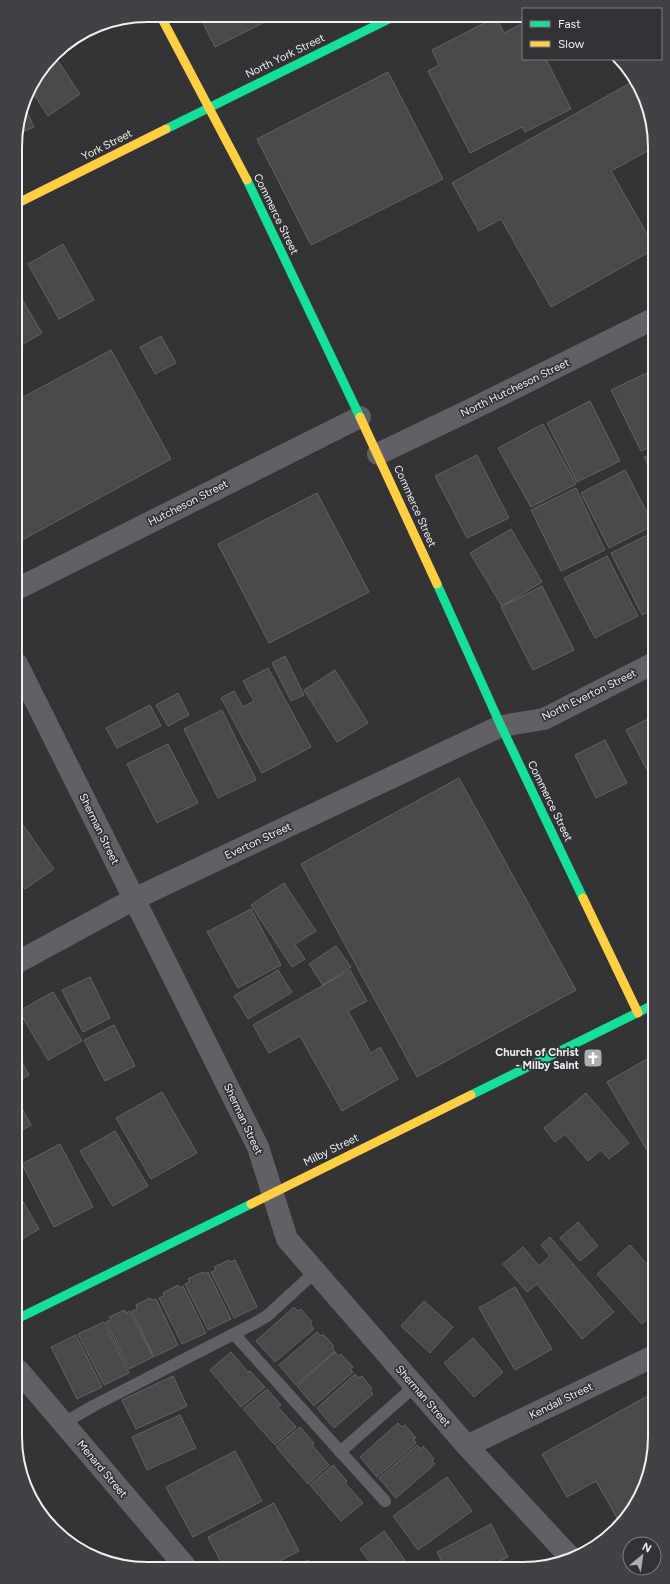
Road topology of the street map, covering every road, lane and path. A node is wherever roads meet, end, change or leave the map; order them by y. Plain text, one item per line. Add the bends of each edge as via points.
1 (164, 22) edge
2 (381, 22) edge
3 (209, 107) junction
4 (22, 201) edge
5 (648, 321) edge
6 (360, 417) junction
7 (378, 454) junction
8 (22, 586) edge
9 (648, 666) edge
10 (22, 674) edge
11 (501, 726) junction
12 (134, 899) junction
13 (22, 960) edge
14 (648, 1007) edge
15 (638, 1012) junction
16 (273, 1192) junction
17 (316, 1271) junction
18 (22, 1317) edge
19 (234, 1334) junction
20 (648, 1359) edge
21 (22, 1374) edge
22 (415, 1386) junction
23 (64, 1423) junction
24 (467, 1446) junction
25 (340, 1452) junction
26 (385, 1501) dead end
27 (567, 1554) edge
28 (183, 1562) edge

1 - 3 street, Commerce Street
2 - 3 street, North York Street
3 - 4 street, York Street
3 - 6 street, Commerce Street
5 - 7 street, North Hutcheson Street
6 - 7 street, Commerce Street
6 - 8 street, Hutcheson Street
7 - 11 street, Commerce Street
9 - 11 street, North Everton Street via 544,719
10 - 12 street, Sherman Street
11 - 12 street, Everton Street
11 - 15 street, Commerce Street
12 - 13 street, Everton Street
12 - 16 street, Sherman Street via 258,1147
14 - 15 street, Milby Street
15 - 16 street, Milby Street
16 - 17 street, Sherman Street via 287,1239
16 - 18 street, Milby Street
17 - 19 lane via 267,1316
17 - 22 street, Sherman Street
19 - 23 lane
19 - 25 lane
20 - 24 street, Kendall Street
21 - 23 street, Menard Street
22 - 24 street, Sherman Street
22 - 25 lane
23 - 28 street, Menard Street
24 - 27 street, Sherman Street
25 - 26 lane

